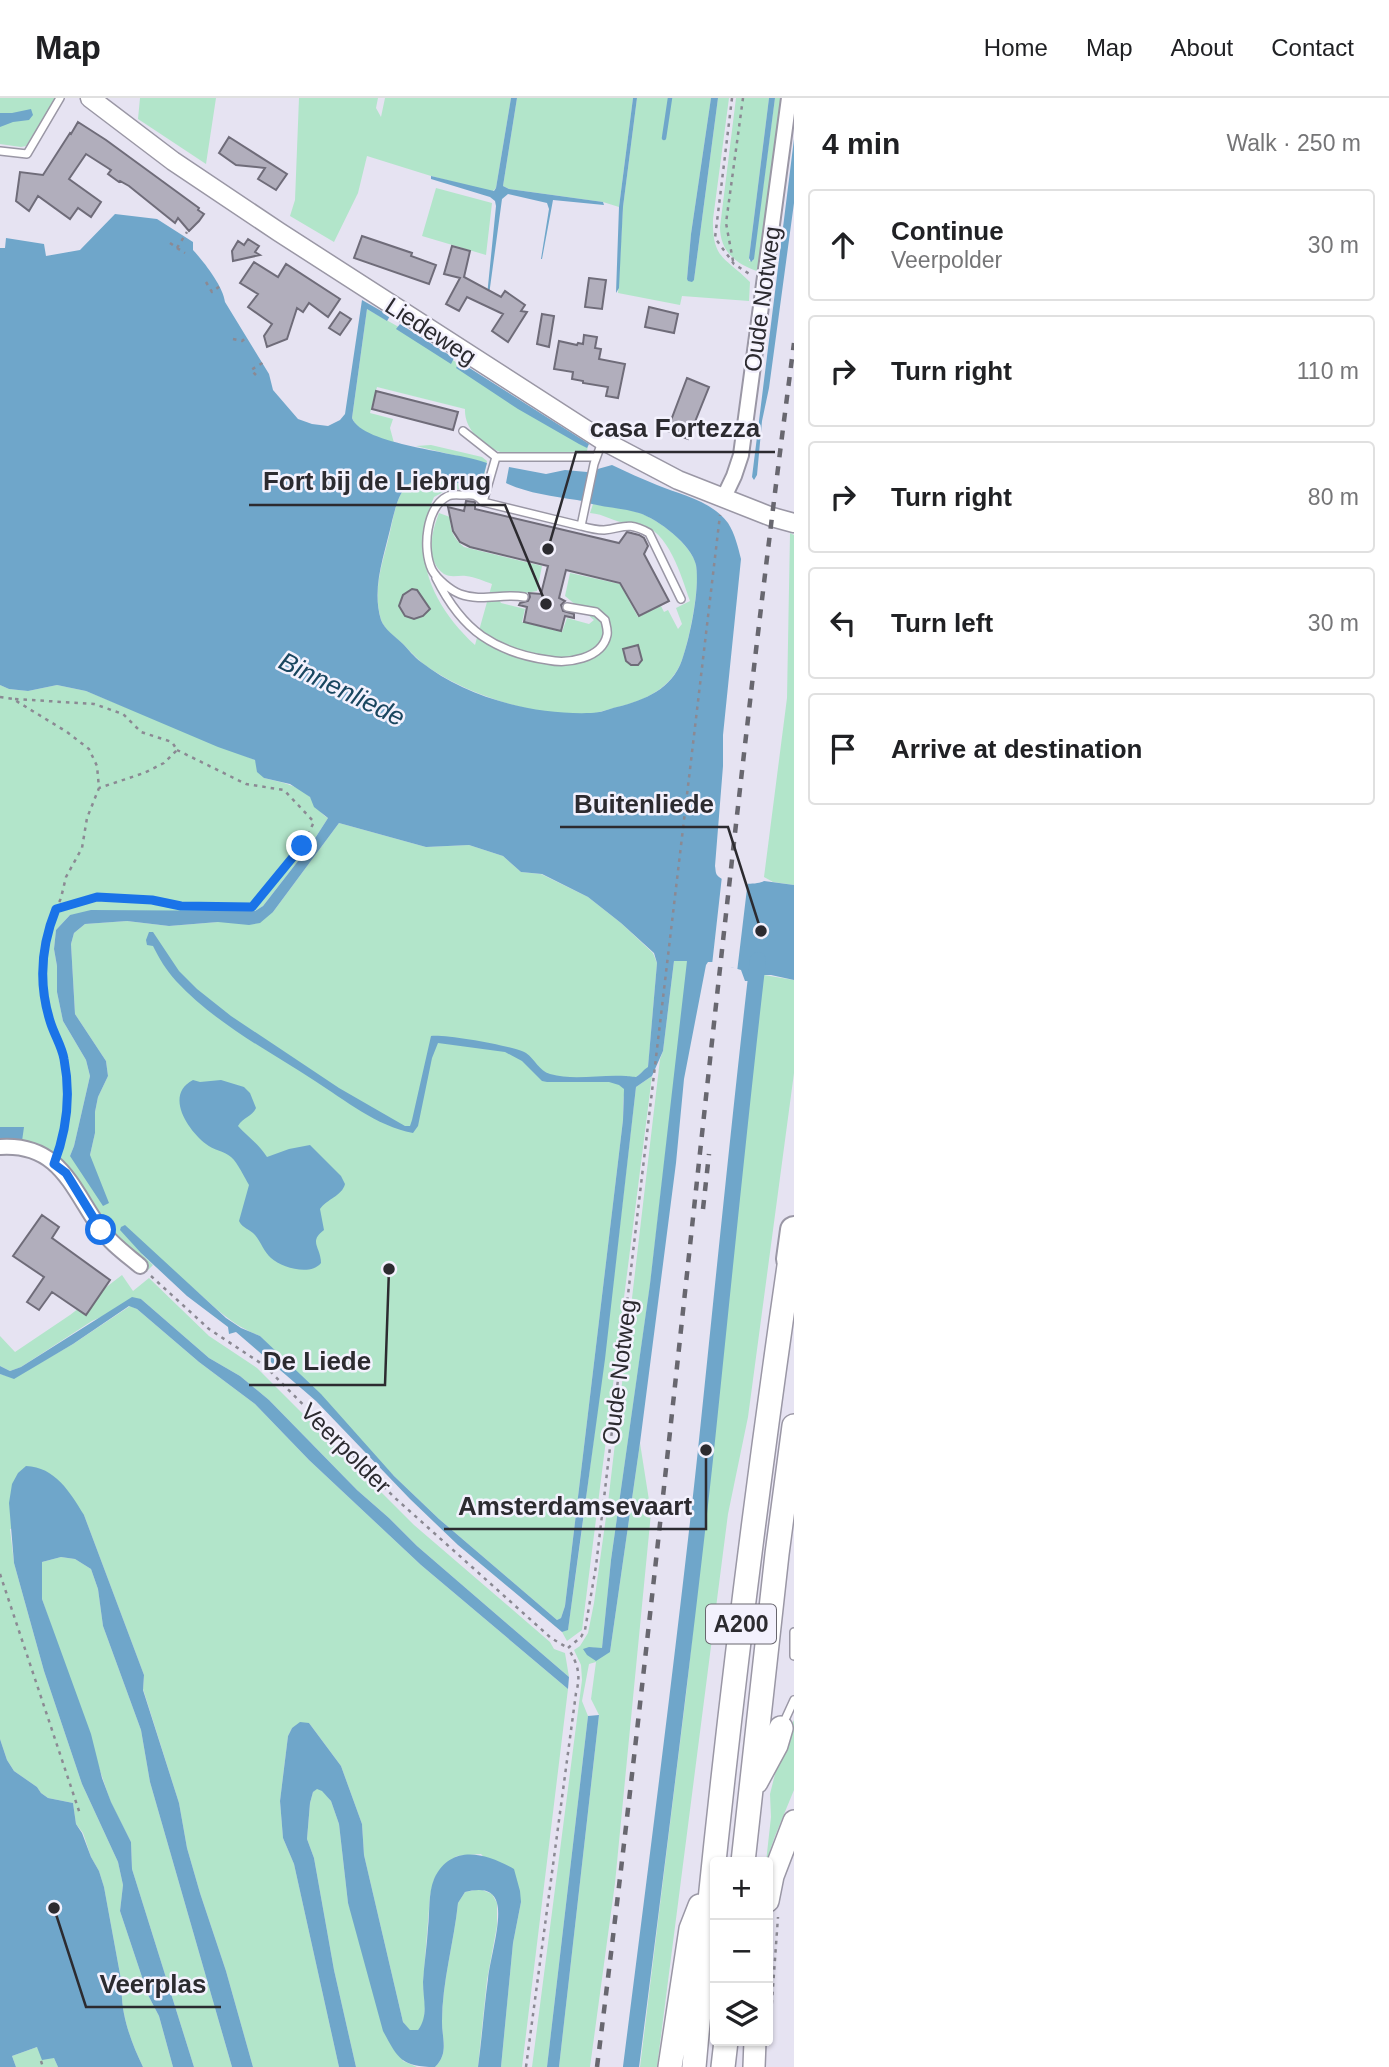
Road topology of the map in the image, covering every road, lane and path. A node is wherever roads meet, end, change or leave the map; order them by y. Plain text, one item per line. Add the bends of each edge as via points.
1 (60, 98) edge
2 (89, 98) edge
3 (732, 98) edge
4 (743, 98) edge
5 (789, 98) edge
6 (0, 151) edge
7 (187, 232) dead end
8 (170, 243) dead end
9 (177, 248) junction
10 (184, 253) dead end
11 (734, 264) junction
12 (753, 276) dead end
13 (206, 282) dead end
14 (220, 286) dead end
15 (248, 336) dead end
16 (233, 339) dead end
17 (264, 362) dead end
18 (256, 375) dead end
19 (463, 431) dead end
20 (598, 453) junction
21 (496, 457) junction
22 (483, 502) junction
23 (722, 502) junction
24 (794, 523) edge
25 (581, 526) junction
26 (432, 571) junction
27 (524, 597) dead end
28 (681, 599) dead end
29 (567, 607) dead end
30 (0, 697) edge
31 (13, 699) junction
32 (177, 750) junction
33 (99, 788) junction
34 (56, 909) junction
35 (0, 1147) edge
36 (54, 1164) junction
37 (794, 1230) edge
38 (790, 1259) joint
39 (140, 1266) joint
40 (794, 1426) edge
41 (792, 1458) edge
42 (0, 1574) edge
43 (794, 1632) edge
44 (568, 1648) junction
45 (794, 1656) edge
46 (794, 1700) edge
47 (781, 1728) joint
48 (750, 1794) junction
49 (80, 1814) dead end
50 (791, 1834) edge
51 (713, 1857) edge
52 (744, 1857) edge
53 (773, 1876) edge
54 (710, 1880) edge
55 (710, 1888) edge
56 (773, 1920) edge
57 (771, 1983) edge
58 (760, 2046) edge
59 (41, 2061) dead end
60 (43, 2067) edge
61 (526, 2067) edge
62 (670, 2067) edge
63 (694, 2067) edge
64 (754, 2067) edge

1 - 6 lane via 27,154
2 - 20 street, Liedeweg via 173,161 498,374
3 - 11 path via 715,238
4 - 11 path via 726,223
5 - 23 street, Oude Notweg via 741,455
7 - 9 path
8 - 9 path
9 - 10 path
11 - 12 path
13 - 14 path via 212,292
15 - 16 path via 242,341
17 - 18 path via 249,368
19 - 21 lane
20 - 21 lane
20 - 23 street, Liedeweg via 678,480
20 - 25 lane
21 - 22 lane
22 - 25 lane
22 - 26 lane via 472,494 449,495 436,505 427,552
23 - 24 street, Liedeweg
23 - 44 path, Oude Notweg via 596,1566 585,1630
25 - 28 lane via 600,530 632,527 649,533
26 - 27 lane via 458,593 474,598
26 - 29 lane via 467,623 490,640 525,655 551,661 578,659 592,655 604,643 608,633 605,620 596,612
30 - 31 path
31 - 32 path via 94,704 123,714 141,733 172,742
31 - 33 path via 89,749 97,766
32 - 33 path via 144,773
32 - 34 path via 246,784 284,790 314,822 302,846 252,907 181,906 97,897
33 - 34 path via 82,848
34 - 36 path via 42,961 50,1022 64,1056 68,1087 62,1143
35 - 36 street via 27,1150
36 - 39 street via 66,1173 101,1230
37 - 38 highway, A200
38 - 51 main road, A200
39 - 44 path, Veerpolder via 209,1329 265,1366 394,1497 551,1638
40 - 41 main road, A200
41 - 48 main road, A200
42 - 49 path
43 - 45 lane, A200
44 - 61 path via 580,1676
46 - 47 lane, A200
47 - 48 main road, A200
48 - 52 main road, A200
50 - 53 main road
54 - 62 main road, A200 via 691,1929
55 - 63 main road, A200
56 - 57 path
58 - 64 main road
59 - 60 path

